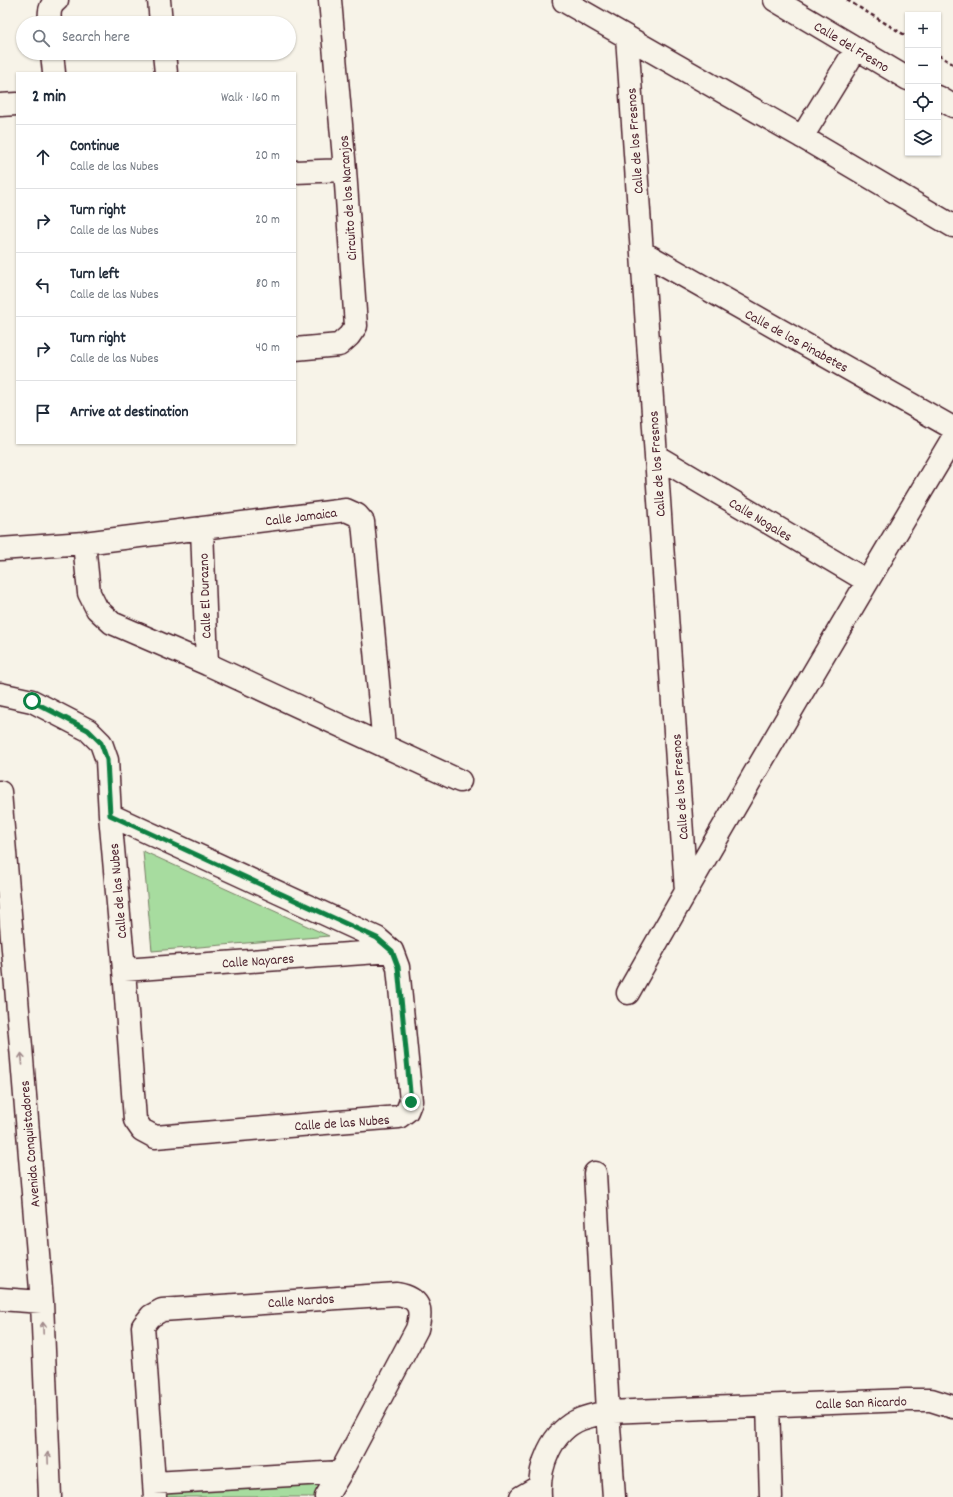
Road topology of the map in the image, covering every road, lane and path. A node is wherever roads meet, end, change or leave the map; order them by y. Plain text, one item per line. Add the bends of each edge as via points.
1 (57, 0) edge
2 (159, 0) edge
3 (330, 0) edge
4 (775, 0) edge
5 (848, 0) edge
6 (564, 1) edge
7 (49, 16) edge
8 (161, 16) edge
9 (905, 34) edge
10 (627, 37) junction
11 (856, 49) junction
12 (941, 57) edge
13 (53, 60) edge
14 (165, 60) edge
15 (953, 64) edge
16 (54, 72) edge
17 (166, 72) edge
18 (905, 78) edge
19 (941, 99) edge
20 (16, 104) edge
21 (0, 106) edge
22 (953, 106) edge
23 (802, 137) junction
24 (345, 170) junction
25 (296, 172) edge
26 (953, 226) edge
27 (642, 252) junction
28 (296, 349) edge
29 (953, 428) edge
30 (953, 438) edge
31 (656, 456) junction
32 (202, 528) junction
33 (84, 543) junction
34 (0, 548) edge
35 (867, 581) junction
36 (207, 664) junction
37 (0, 694) edge
38 (384, 746) junction
39 (460, 781) dead end
40 (0, 792) edge
41 (110, 815) junction
42 (686, 891) junction
43 (392, 951) junction
44 (124, 970) junction
45 (628, 993) dead end
46 (595, 1173) dead end
47 (0, 1299) edge
48 (42, 1302) junction
49 (768, 1406) junction
50 (953, 1406) edge
51 (608, 1412) junction
52 (341, 1472) junction
53 (154, 1490) edge
54 (540, 1491) edge
55 (50, 1497) edge
56 (326, 1497) edge
57 (521, 1497) edge
58 (614, 1497) edge
59 (770, 1497) edge

1 - 7 street via 49,11
2 - 8 street
3 - 24 street, Circuito de los Naranjos
4 - 11 street, Calle del Fresno
5 - 9 path
6 - 10 street
10 - 23 street
10 - 27 street, Calle de los Fresnos
11 - 18 street, Calle del Fresno
11 - 23 street
12 - 15 path
13 - 16 street
14 - 17 street
19 - 22 street
20 - 21 street
23 - 26 street
24 - 25 street
24 - 28 street, Circuito de los Naranjos via 356,326 339,345
27 - 29 street, Calle de los Pinabetes
27 - 31 street, Calle de los Fresnos
30 - 35 street
31 - 35 street, Calle Nogales
31 - 42 street, Calle de los Fresnos
32 - 33 street, Calle Jamaica
32 - 36 street, Calle El Durazno
32 - 38 street, Calle Jamaica via 346,510 360,518 363,522
33 - 34 street, Calle Jamaica
33 - 36 street via 89,593 97,609 112,622
35 - 42 street
36 - 38 street
37 - 41 street, Calle de las Nubes via 32,701 88,730 101,743 107,760
38 - 39 street
48 -> 40 street, Avenida Conquistadores
41 - 43 street, Calle de las Nubes via 377,938
41 - 44 street, Calle de las Nubes
42 - 45 street
43 - 44 street, Calle Nayares
43 - 44 street, Calle de las Nubes via 398,967 411,1102 407,1111 399,1117 155,1137 142,1130 135,1120
46 - 51 street
47 - 48 street
55 -> 48 street, Avenida Conquistadores
49 - 50 street, Calle San Ricardo via 907,1400 931,1400
49 - 51 street, Calle San Ricardo
49 - 59 street
51 - 54 street, Calle San Ricardo via 580,1419 558,1434 547,1454
51 - 58 street
52 - 53 street
52 - 53 street, Calle Nardos via 417,1329 420,1317 418,1306 409,1296 397,1294 169,1309 151,1316 143,1326
52 - 56 street, Calle Nardos
54 - 57 street

